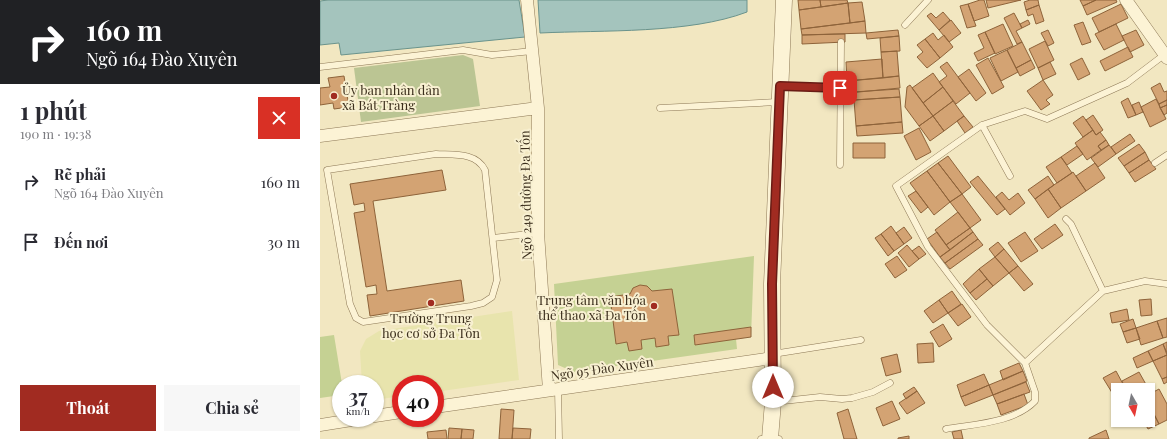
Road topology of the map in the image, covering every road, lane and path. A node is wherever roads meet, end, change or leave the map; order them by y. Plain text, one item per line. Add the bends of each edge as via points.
1 (527, 0) edge
2 (784, 0) edge
3 (928, 0) edge
4 (1126, 0) edge
5 (905, 25) dead end
6 (841, 42) dead end
7 (532, 51) junction
8 (1166, 56) edge
9 (320, 67) edge
10 (840, 88) junction
11 (780, 94) junction
12 (538, 108) junction
13 (660, 108) dead end
14 (982, 125) junction
15 (320, 136) edge
16 (1167, 155) edge
17 (1155, 163) dead end
18 (840, 165) dead end
19 (1010, 176) dead end
20 (1066, 219) dead end
21 (538, 234) junction
22 (493, 238) junction
23 (1167, 284) edge
24 (1103, 291) junction
25 (861, 340) dead end
26 (773, 356) junction
27 (1024, 362) junction
28 (890, 383) dead end
29 (554, 390) junction
30 (773, 402) junction
31 (444, 406) edge
32 (332, 422) edge
33 (320, 424) edge
34 (946, 429) dead end
35 (559, 439) edge
36 (761, 439) edge
37 (770, 439) edge
38 (779, 439) edge

1 - 7 street, Ngõ 249 đường Đa Tốn
2 - 11 street
3 - 5 lane
4 - 8 street
6 - 10 lane
7 - 9 lane via 492,55 463,50
7 - 12 street, Ngõ 249 đường Đa Tốn
8 - 14 lane via 1127,83 1047,119 1025,111
10 - 11 lane
10 - 18 lane
11 - 13 lane
11 - 26 street via 772,284
12 - 15 street
12 - 21 street, Ngõ 249 đường Đa Tốn
14 - 19 lane
14 - 27 lane via 896,186 928,248 987,325
16 - 17 lane
20 - 24 lane
21 - 22 lane
21 - 29 street, Ngõ 249 đường Đa Tốn
22 - 22 lane via 496,284 492,297 483,303 447,311 363,322 356,318 350,304 326,170 436,154 476,158 485,170
23 - 24 lane via 1145,281
24 - 27 lane
25 - 26 lane
26 - 29 street, Ngõ 95 Đào Xuyên
26 - 30 street
27 - 34 lane via 1035,392 1035,401 1027,409 1005,418
28 - 30 lane via 873,392 847,398 820,397
29 - 31 street, Ngõ 95 Đào Xuyên
29 - 35 lane
30 - 37 street
32 - 33 street
36 - 37 lane
37 - 38 lane

